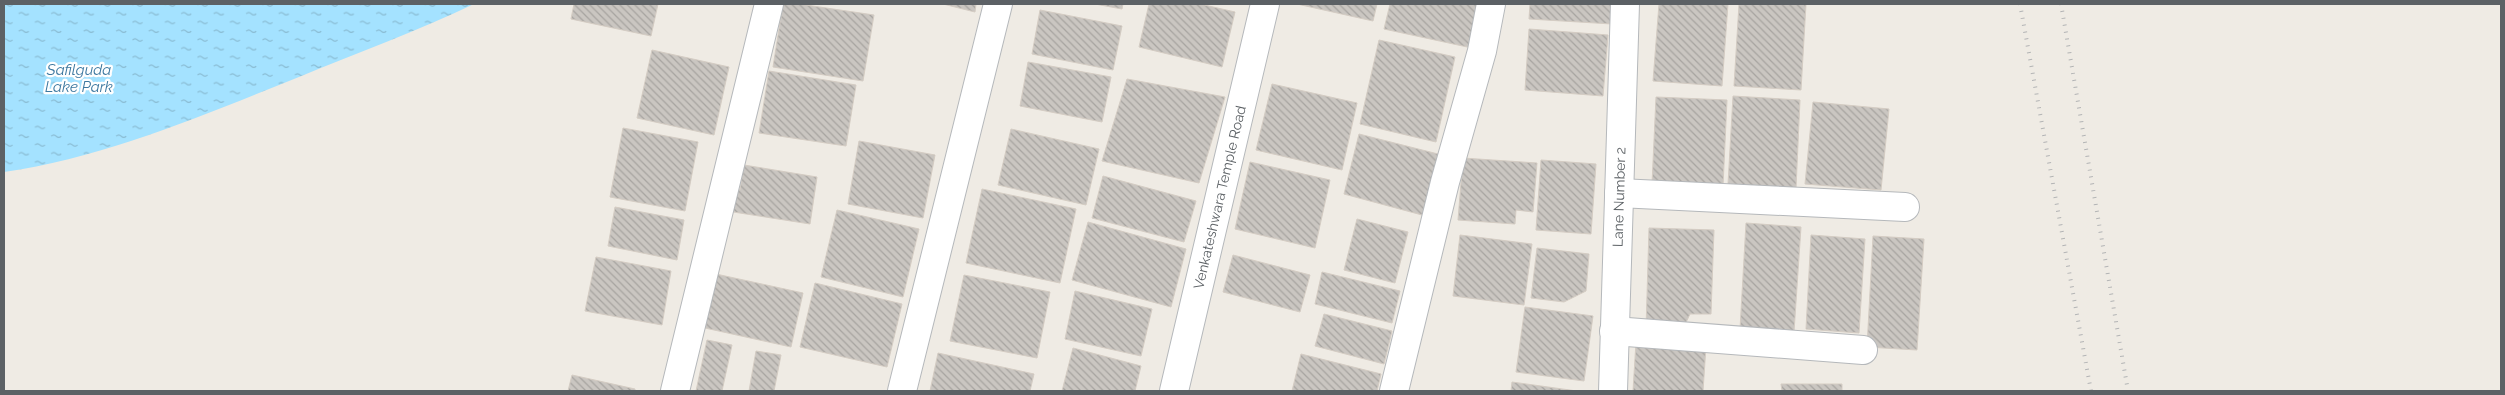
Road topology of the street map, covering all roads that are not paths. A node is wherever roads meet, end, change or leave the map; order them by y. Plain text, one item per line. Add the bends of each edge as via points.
1 (769, 4) edge
2 (998, 4) edge
3 (1265, 4) edge
4 (1490, 4) edge
5 (1625, 4) edge
6 (1619, 193) junction
7 (1905, 207) dead end
8 (1614, 331) junction
9 (1863, 350) dead end
10 (675, 391) edge
11 (902, 391) edge
12 (1174, 391) edge
13 (1394, 391) edge
14 (1612, 391) edge

1 - 10 street
2 - 11 street
3 - 12 street, Venkateshwara Temple Road
4 - 13 street via 1482,52 1445,182
5 - 6 street, Lane Number 2
6 - 7 street
6 - 8 street, Lane Number 2
8 - 9 street
8 - 14 street, Lane Number 2

